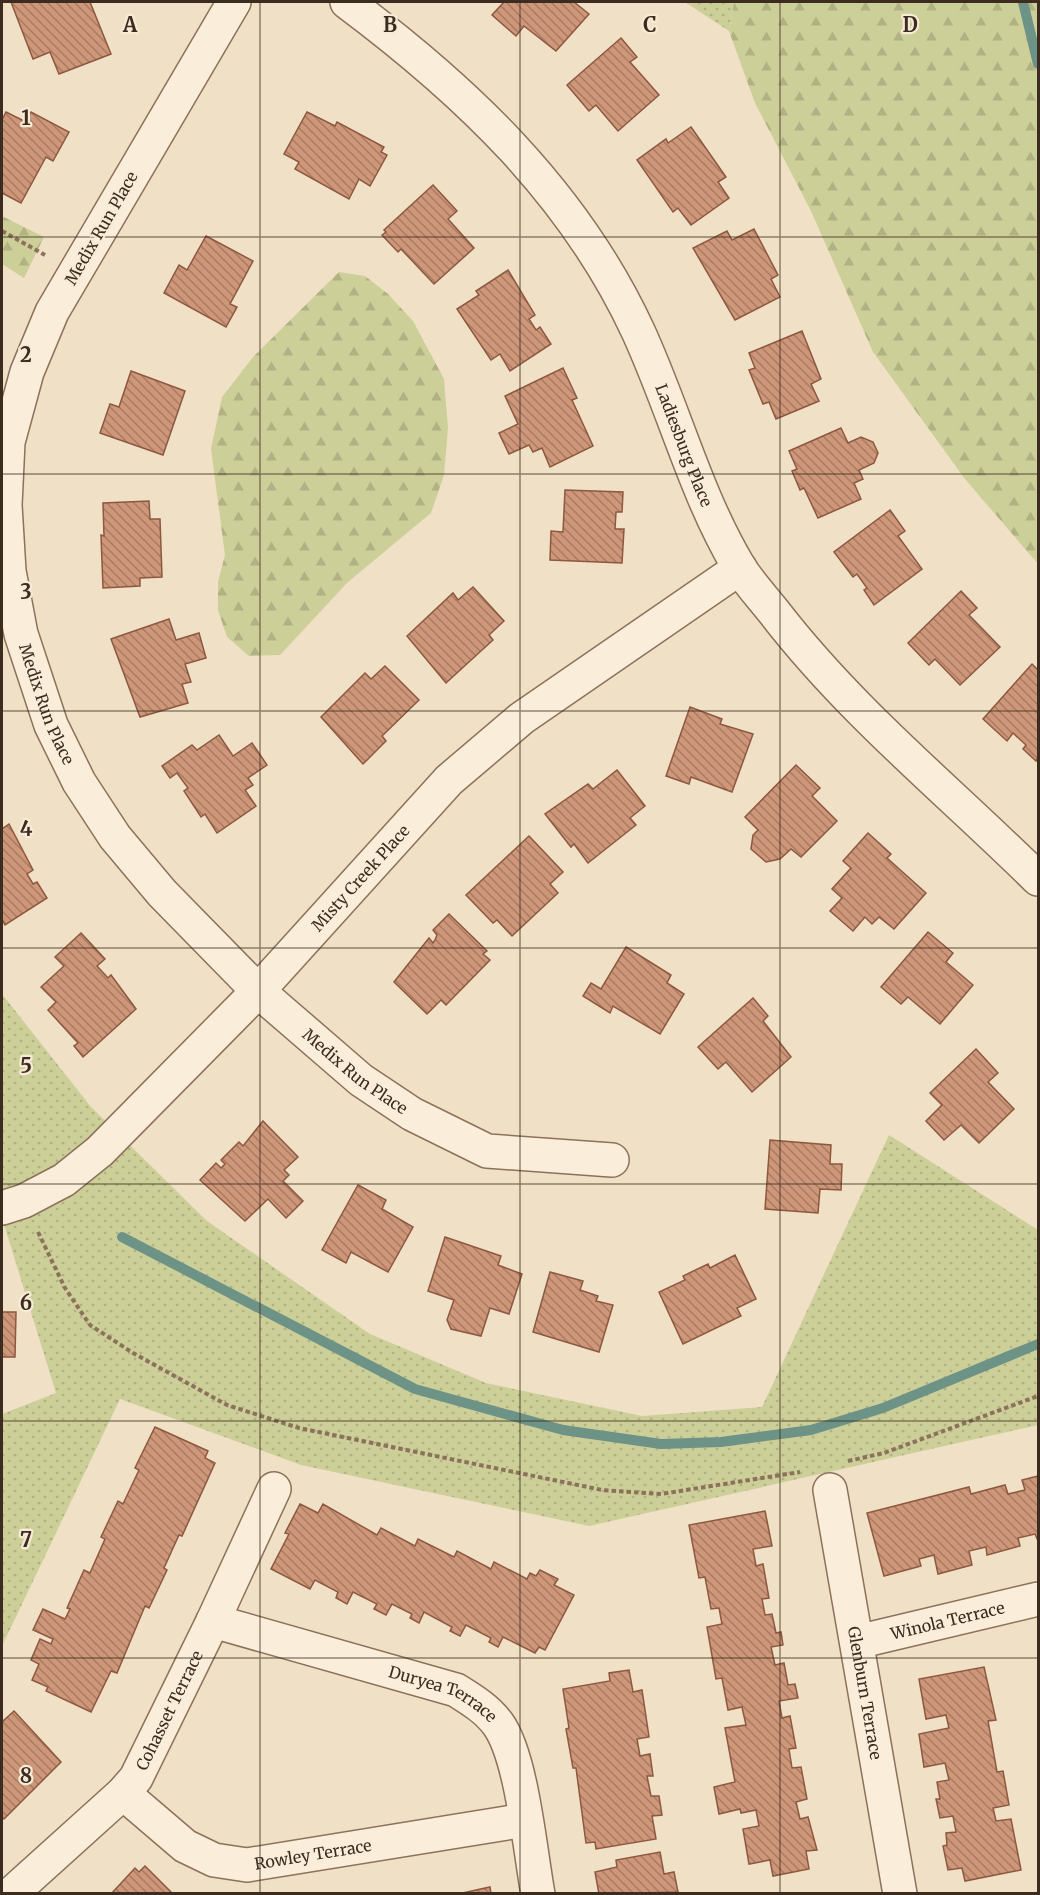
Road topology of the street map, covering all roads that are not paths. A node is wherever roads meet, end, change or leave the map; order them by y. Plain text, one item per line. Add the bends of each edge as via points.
1 (234, 2) edge
2 (347, 2) edge
3 (5, 442) edge
4 (740, 568) junction
5 (1038, 879) edge
6 (258, 991) junction
7 (612, 1160) dead end
8 (13, 1205) edge
9 (827, 1474) road end
10 (274, 1489) dead end
11 (1038, 1599) edge
12 (213, 1621) junction
13 (857, 1642) junction
14 (123, 1793) junction
15 (525, 1820) junction
16 (11, 1893) edge
17 (538, 1893) edge
18 (900, 1893) edge

1 - 3 street, Medix Run Place via 52,312 27,372
2 - 4 street, Ladiesburg Place via 415,52 471,103 545,183 597,254 638,331 706,504
3 - 6 street, Medix Run Place via 9,571 21,634 51,724 79,782 115,837 162,893
4 - 5 street, Ladiesburg Place via 795,639 853,703
4 - 6 street, Misty Creek Place via 522,718 449,780
6 - 7 street, Medix Run Place via 361,1080 412,1114 487,1151
6 - 8 street, Misty Creek Place via 100,1151 64,1180
9 - 13 street, Glenburn Terrace
10 - 12 street, Cohasset Terrace
11 - 13 street, Winola Terrace
12 - 14 street, Cohasset Terrace via 135,1778
12 - 15 street, Duryea Terrace via 456,1690 480,1705 499,1725 512,1752
13 - 18 street, Glenburn Terrace
14 - 15 street, Rowley Terrace via 185,1846 214,1860 247,1865
14 - 16 street, Cohasset Terrace
15 - 17 street, Duryea Terrace

